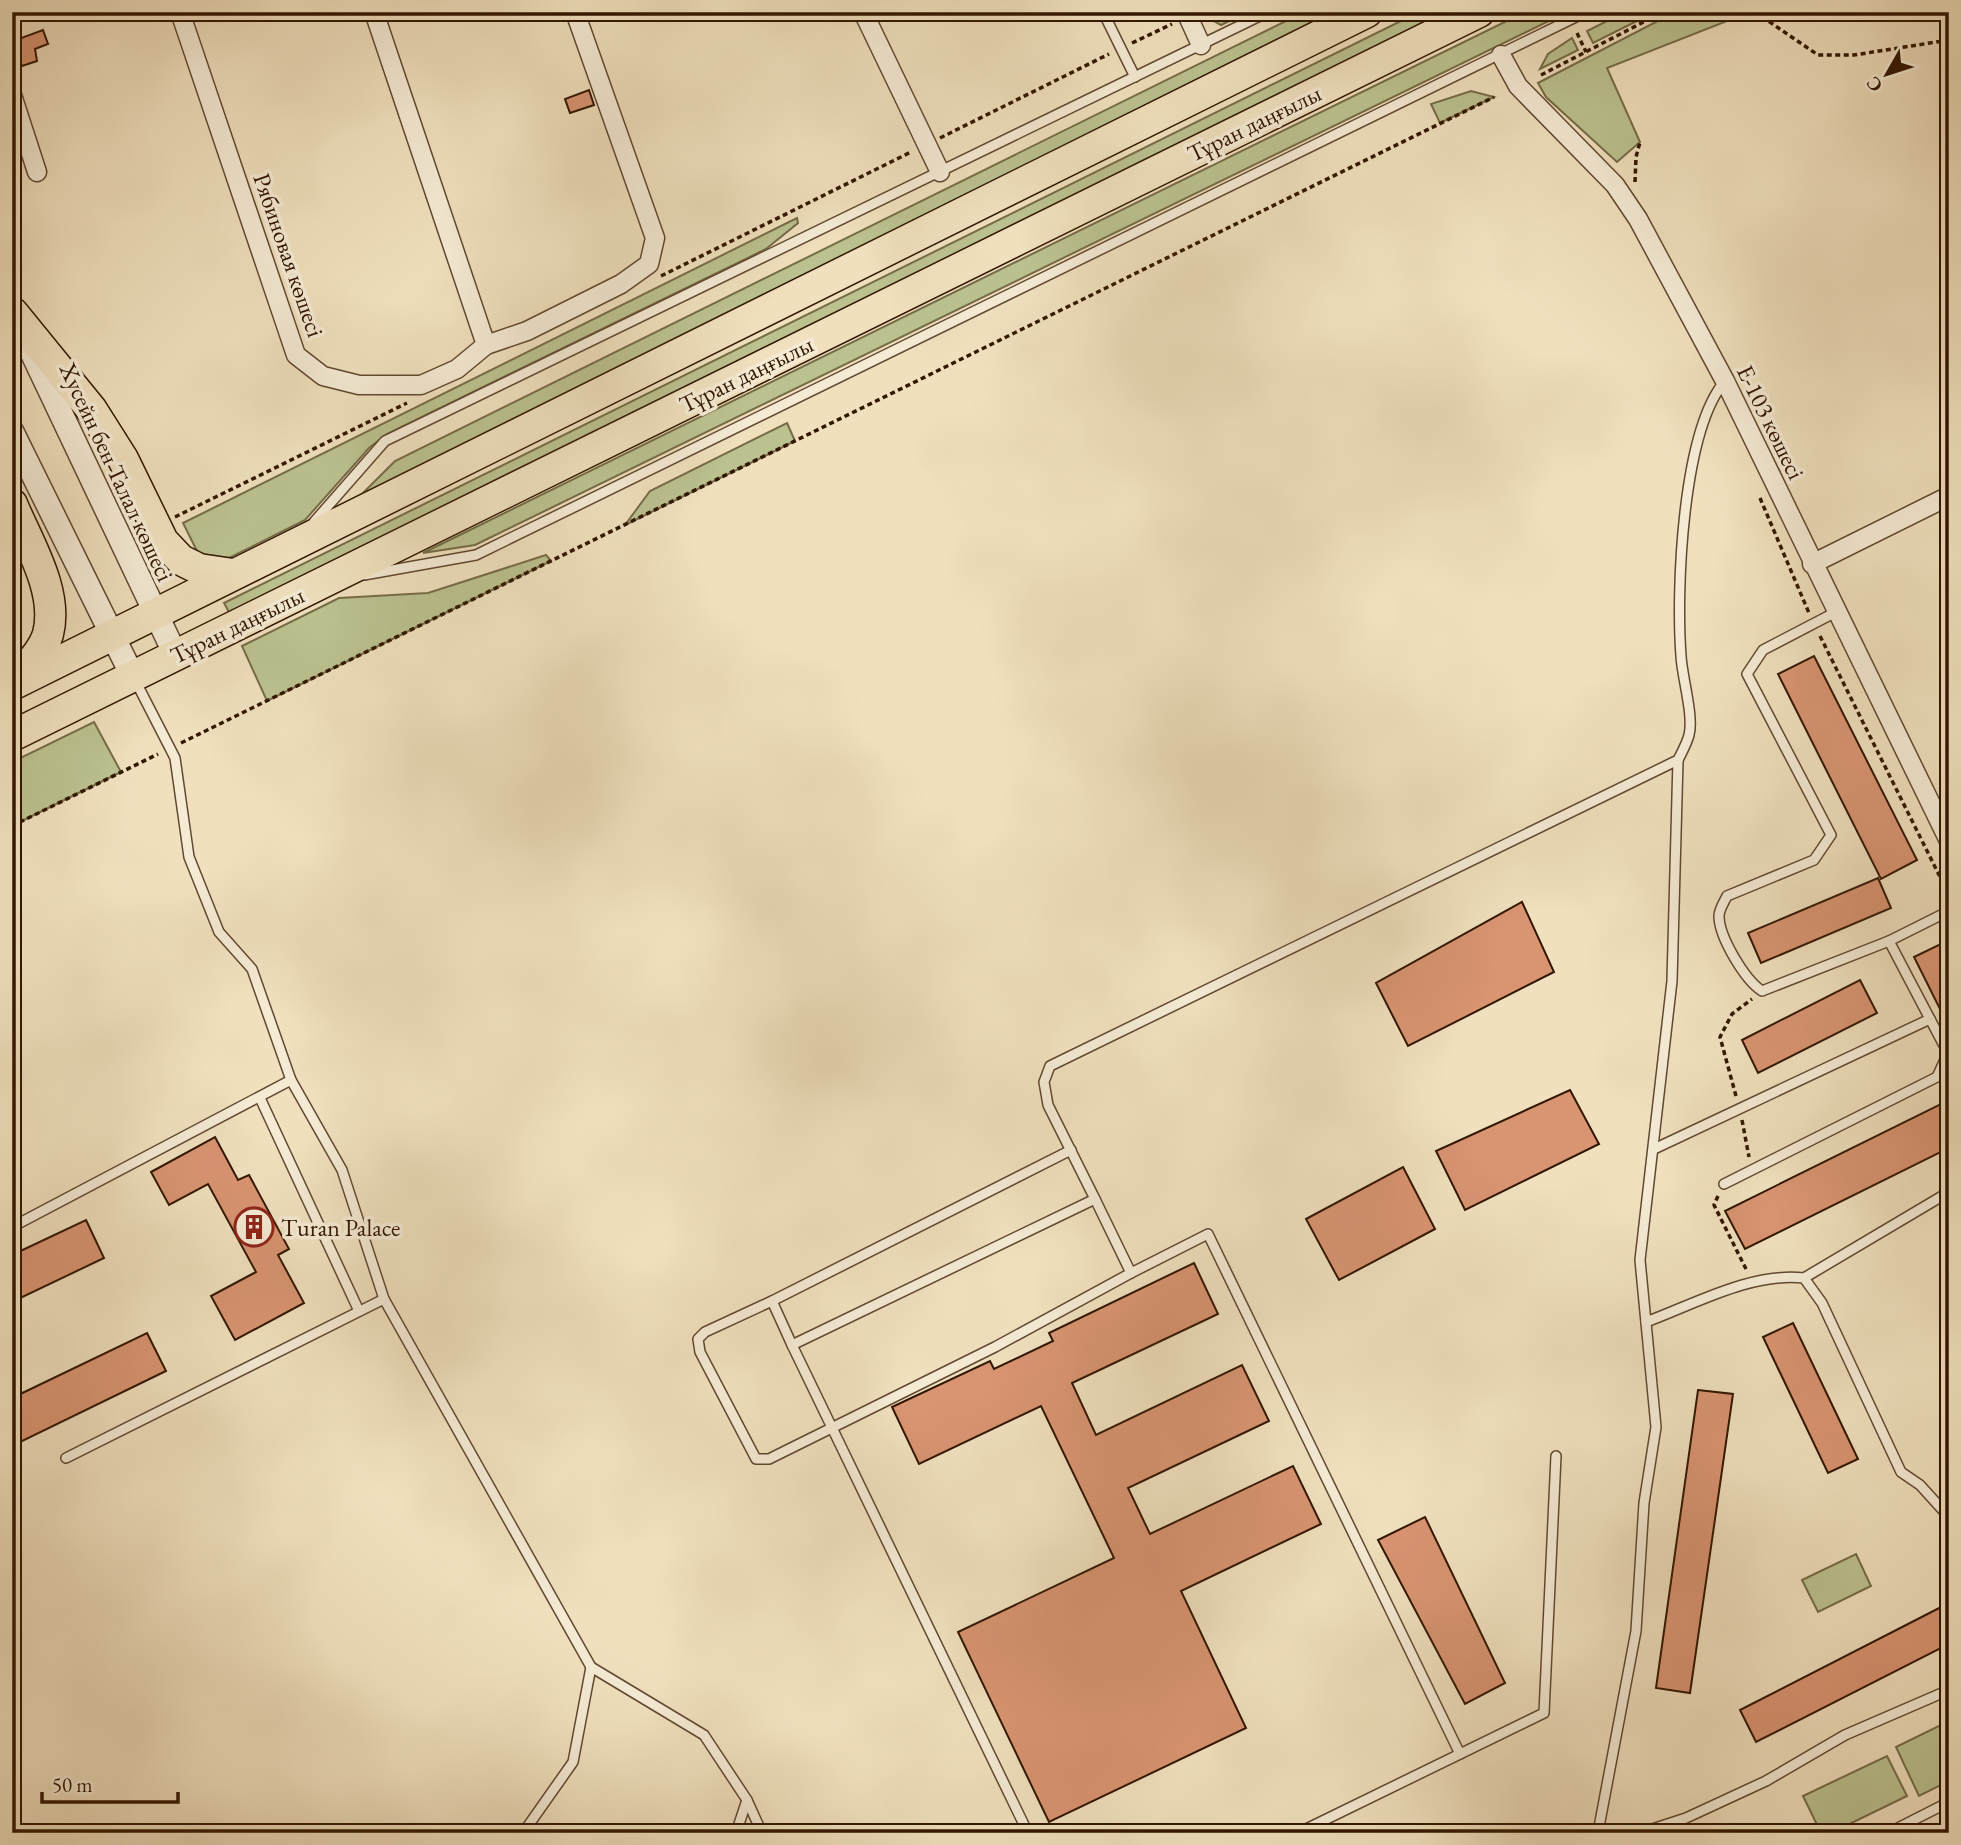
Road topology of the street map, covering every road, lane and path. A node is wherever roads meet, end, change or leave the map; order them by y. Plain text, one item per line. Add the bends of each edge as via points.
1 (180, 12) edge
2 (374, 12) edge
3 (575, 12) edge
4 (1103, 12) edge
5 (1268, 12) edge
6 (1367, 12) edge
7 (1479, 12) edge
8 (1586, 12) edge
9 (1663, 12) edge
10 (1755, 12) edge
11 (1187, 14) edge
12 (865, 16) dead end
13 (1577, 33) dead end
14 (1949, 40) edge
15 (1201, 45) junction
16 (1121, 48) junction
17 (1587, 52) junction
18 (1501, 55) junction
19 (1541, 75) dead end
20 (1135, 77) junction
21 (12, 95) edge
22 (1494, 97) dead end
23 (1640, 142) dead end
24 (926, 144) junction
25 (940, 172) junction
26 (37, 173) dead end
27 (1635, 184) dead end
28 (654, 280) dead end
29 (13, 312) edge
30 (486, 345) junction
31 (1725, 381) junction
32 (419, 396) dead end
33 (12, 432) edge
34 (1758, 493) dead end
35 (1949, 496) edge
36 (12, 504) edge
37 (172, 519) dead end
38 (296, 544) junction
39 (1812, 564) junction
40 (233, 575) junction
41 (324, 582) junction
42 (1836, 612) junction
43 (155, 614) junction
44 (1814, 623) junction
45 (112, 635) junction
46 (176, 656) junction
47 (133, 677) junction
48 (12, 684) edge
49 (12, 736) edge
50 (170, 749) junction
51 (1678, 760) junction
52 (12, 826) edge
53 (1949, 841) edge
54 (1949, 895) edge
55 (1949, 911) edge
56 (1888, 941) junction
57 (1762, 991) junction
58 (1930, 1019) junction
59 (291, 1080) junction
60 (260, 1098) junction
61 (1740, 1108) junction
62 (1654, 1149) junction
63 (1071, 1150) junction
64 (1750, 1170) junction
65 (1724, 1184) joint
66 (1949, 1192) edge
67 (1095, 1199) junction
68 (12, 1227) edge
69 (1131, 1273) junction
70 (1804, 1278) junction
71 (1752, 1283) junction
72 (384, 1299) junction
73 (772, 1301) junction
74 (359, 1311) junction
75 (1646, 1322) junction
76 (792, 1345) junction
77 (830, 1427) junction
78 (1556, 1456) dead end
79 (66, 1458) dead end
80 (1949, 1517) edge
81 (591, 1667) junction
82 (1949, 1690) edge
83 (1460, 1754) junction
84 (747, 1801) junction
85 (1949, 1802) edge
86 (1598, 1830) edge
87 (523, 1833) edge
88 (736, 1833) edge
89 (762, 1833) edge
90 (1028, 1833) edge
91 (1298, 1833) edge
92 (1619, 1833) edge
93 (1640, 1833) edge
94 (1888, 1833) edge

1 - 30 street, Рябиновая көшесі via 296,355 323,376 359,385 421,385 457,369
2 - 30 street
3 - 30 street via 655,237 649,264 621,284 527,331
4 - 16 lane
5 - 15 lane
6 - 38 main road, Тұран даңғылы
7 - 41 main road, Тұран даңғылы
8 - 18 lane
9 - 17 path
10 - 14 path via 1818,55 1854,55
11 - 15 street
11 - 16 path
12 - 24 street
13 - 17 path
15 - 20 lane
16 - 20 lane
16 - 24 path
17 - 19 path
18 - 31 street, Е-103 көшесі via 1518,86 1615,186 1638,219
18 - 41 lane via 476,555
20 - 25 lane
21 - 26 street
22 - 50 path
23 - 27 path
24 - 25 street
24 - 28 path
25 - 38 lane via 385,441
29 - 40 main road via 92,410 163,541 181,560 199,569
29 - 43 street, Хусейн бен Талал көшесі
31 - 39 street, Е-103 көшесі
31 - 51 lane via 1715,393 1689,474 1678,602 1690,733
32 - 37 path
33 - 45 street
34 - 44 path
35 - 39 street
36 - 48 main road via 51,601 48,635
38 - 40 main road, Тұран даңғылы
39 - 42 street, Е-103 көшесі
40 - 43 main road, Тұран даңғылы
41 - 46 main road, Тұран даңғылы
42 - 44 lane
42 - 53 street, Е-103 көшесі
43 - 45 main road, Тұран даңғылы
43 - 46 street, Хусейн бен Талал көшесі
44 - 54 path
44 - 57 lane via 1763,650 1747,674 1831,835 1814,860 1727,896 1718,914 1749,983
45 - 47 street
45 - 48 main road, Тұран даңғылы
46 - 47 main road, Тұран даңғылы
47 - 49 main road, Тұран даңғылы
47 - 50 lane
50 - 52 path
50 - 59 lane via 189,857 219,932 252,969
51 - 62 lane via 1672,981
51 - 63 lane via 1050,1066 1044,1082 1048,1105
55 - 56 lane
56 - 57 lane
56 - 58 lane
57 - 61 path via 1732,1014 1720,1037
58 - 61 lane
58 - 64 lane via 1948,1054 1937,1077
59 - 60 lane
59 - 72 lane via 342,1170
60 - 68 lane
60 - 74 lane
61 - 62 lane
61 - 64 path
62 - 75 lane via 1640,1260
63 - 67 lane
63 - 73 lane
64 - 65 lane
65 - 71 path via 1714,1205
66 - 70 lane
67 - 69 lane
67 - 76 lane
69 - 77 lane via 995,1347
69 - 83 lane via 1208,1234
70 - 71 lane via 1784,1276
70 - 80 lane via 1822,1303 1901,1472 1920,1485
71 - 75 lane
72 - 74 lane
72 - 81 lane
73 - 76 lane
73 - 77 lane via 705,1332 698,1339 700,1352 756,1459 769,1459
74 - 79 lane
75 - 86 lane via 1656,1427 1644,1503 1636,1630
76 - 77 lane
77 - 90 lane
78 - 83 lane via 1544,1713
81 - 84 lane via 704,1735
81 - 87 lane via 573,1762
82 - 93 lane via 1845,1735 1766,1781 1686,1818
83 - 91 lane
84 - 88 lane
84 - 89 lane
85 - 94 lane
86 - 92 lane

